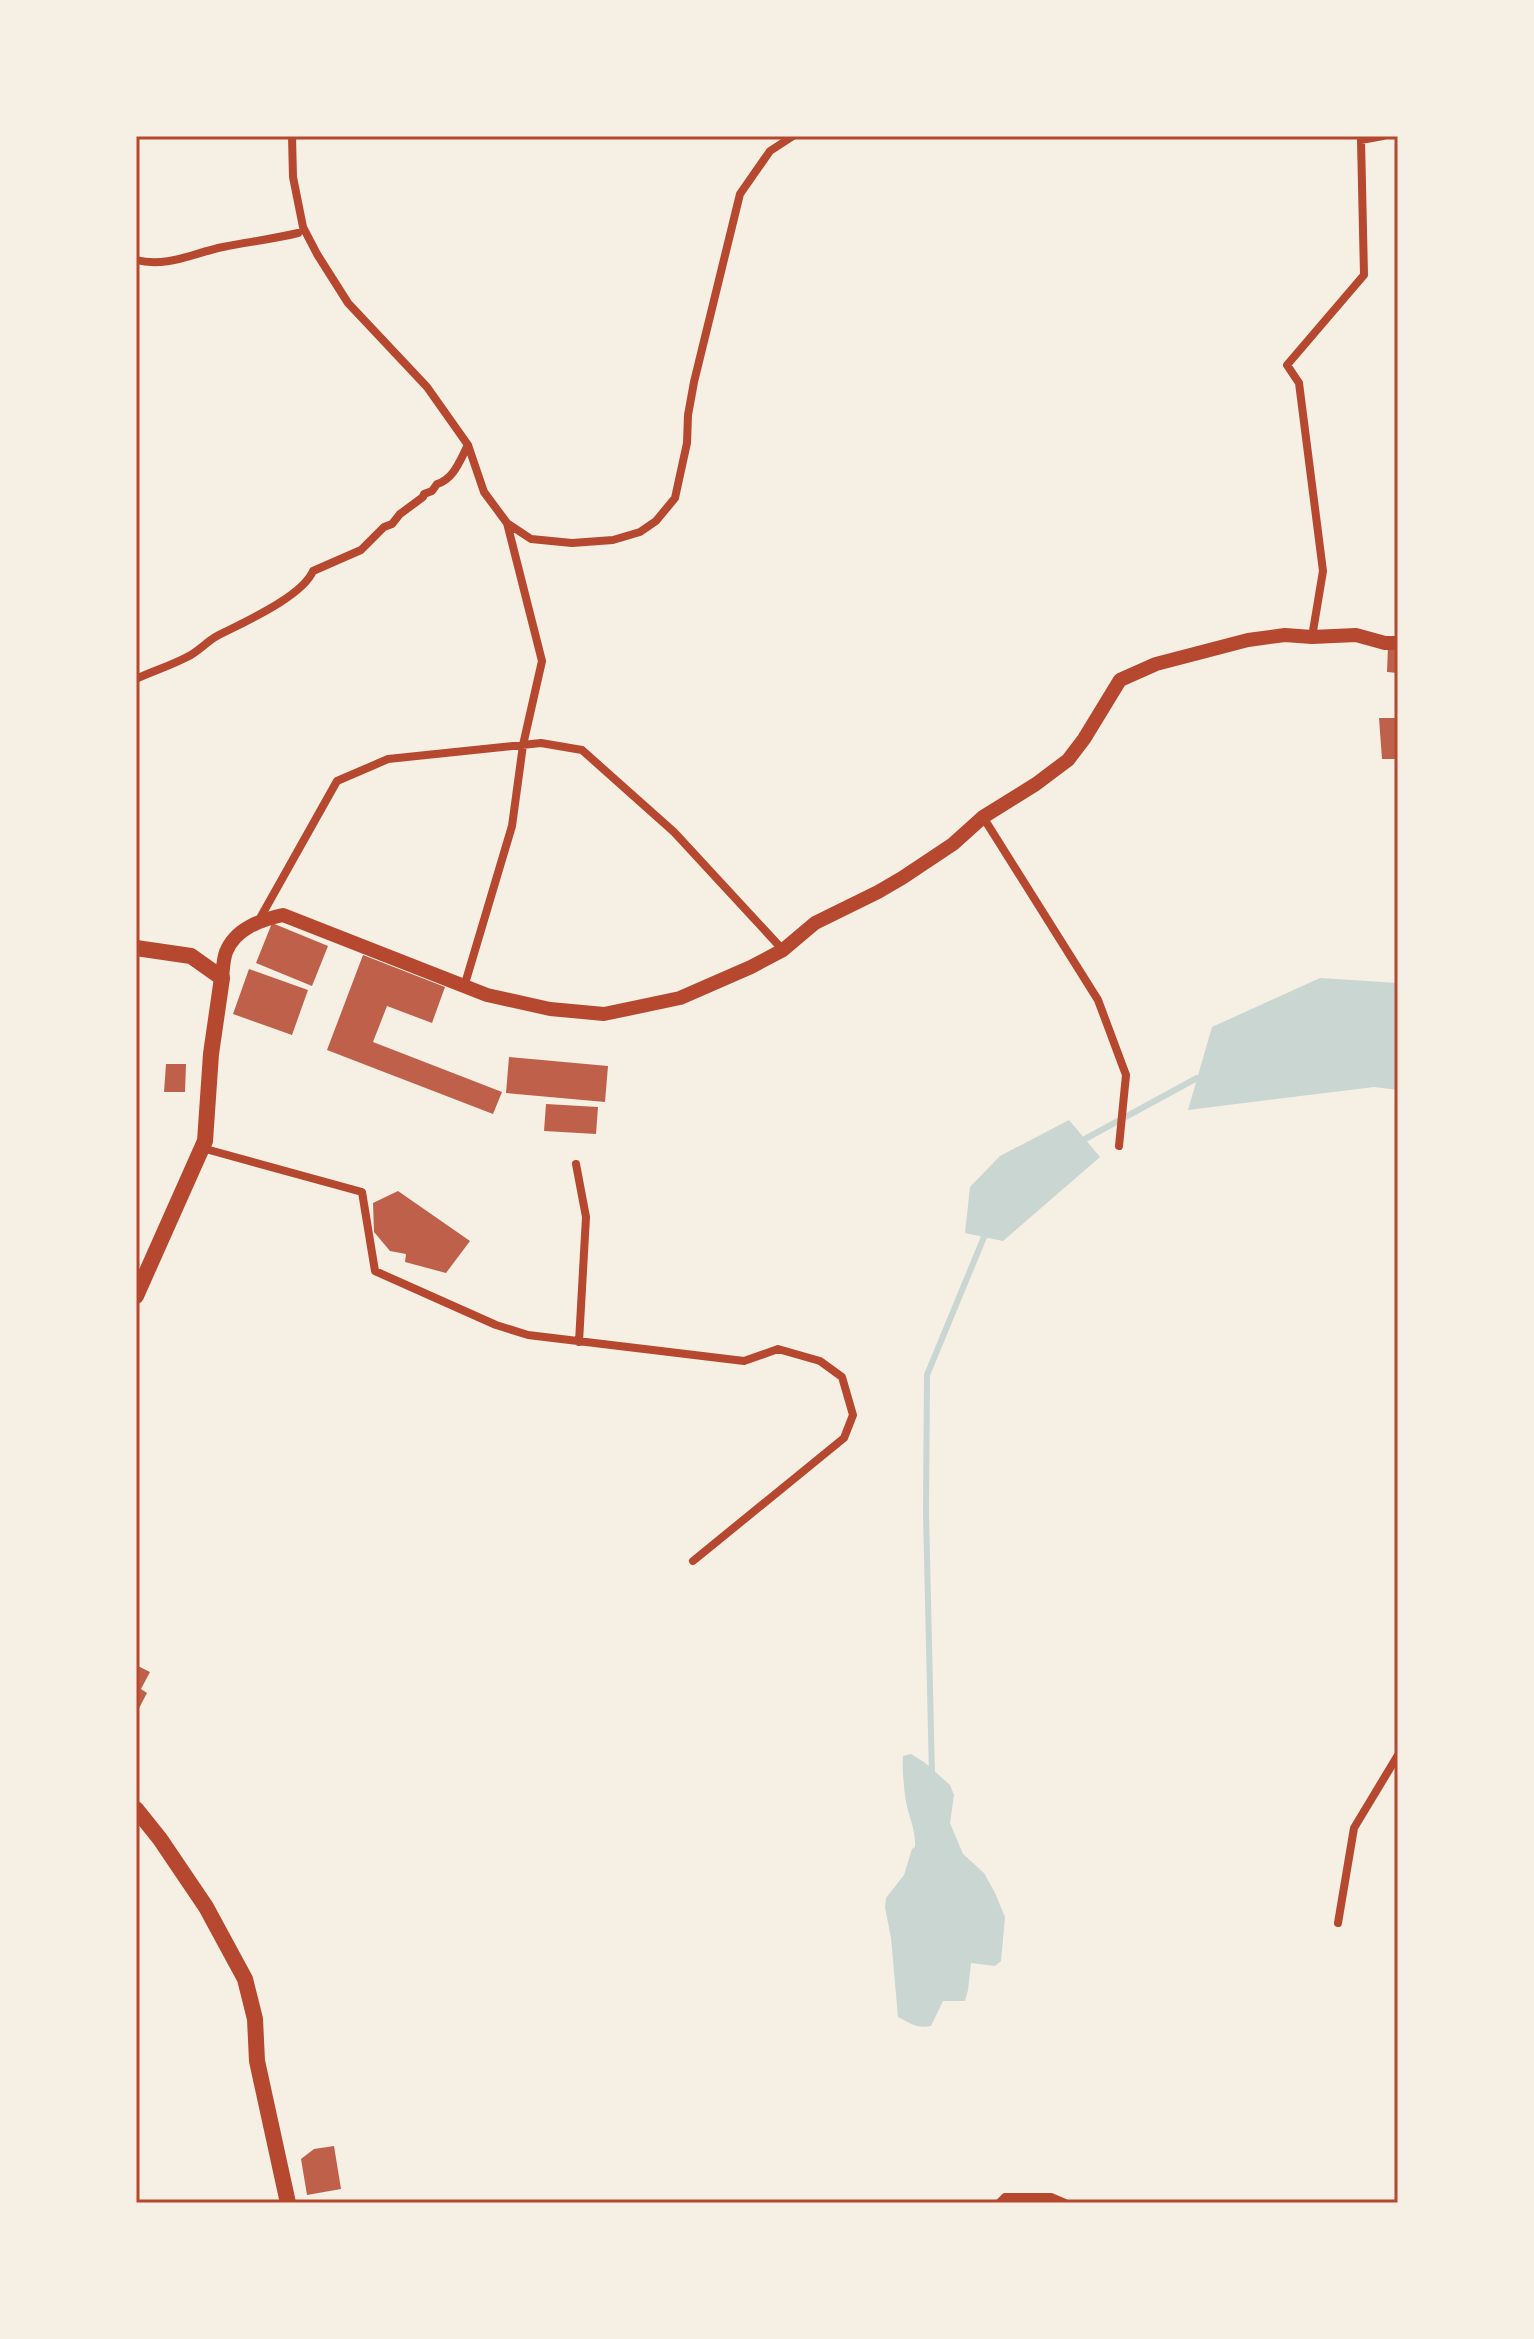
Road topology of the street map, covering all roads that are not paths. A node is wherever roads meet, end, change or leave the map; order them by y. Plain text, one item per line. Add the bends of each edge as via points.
1 (292, 136) edge
2 (793, 136) edge
3 (1383, 136) edge
4 (298, 233) dead end
5 (136, 260) edge
6 (468, 445) junction
7 (507, 523) junction
8 (1312, 637) junction
9 (1398, 643) edge
10 (136, 679) edge
11 (523, 745) junction
12 (983, 817) junction
13 (259, 920) junction
14 (136, 948) edge
15 (783, 950) junction
16 (222, 978) junction
17 (464, 987) junction
18 (1119, 1146) dead end
19 (201, 1148) junction
20 (576, 1164) dead end
21 (136, 1296) edge
22 (579, 1342) junction
23 (693, 1561) dead end
24 (1398, 1755) edge
25 (136, 1809) edge
26 (1338, 1923) dead end
27 (288, 2203) edge
28 (999, 2203) edge
29 (1065, 2203) edge

1 - 6 street via 303,227 317,254 348,303 427,387
2 - 7 street via 770,151 740,194 694,382 675,498 640,532 613,540 531,539
3 - 8 street via 1361,140 1364,275 1287,365 1299,383 1323,571
4 - 5 street via 152,264
6 - 7 street via 484,492
6 - 10 street via 450,477 361,550 313,571 289,596 257,617
7 - 11 street via 542,661
8 - 9 street via 1356,635
8 - 12 street via 1248,640 1156,664 1120,680 1068,760
11 - 13 street via 388,759 337,781
11 - 15 street via 582,750 674,832
11 - 17 street via 512,826
12 - 15 street via 953,844 878,892 815,923
12 - 18 street via 1098,1000 1126,1075
13 - 16 street via 226,952
13 - 17 street via 283,915
14 - 16 main road via 191,956
15 - 17 street via 680,998 604,1014 550,1009
16 - 19 main road
19 - 21 main road
19 - 22 street via 362,1192 375,1271 506,1328
20 - 22 street via 586,1217
22 - 23 street via 744,1361 778,1349 820,1361 842,1377 853,1415 844,1438
24 - 26 street via 1354,1828
25 - 27 main road via 206,1907 245,1979
28 - 29 street via 1005,2197 1051,2197

